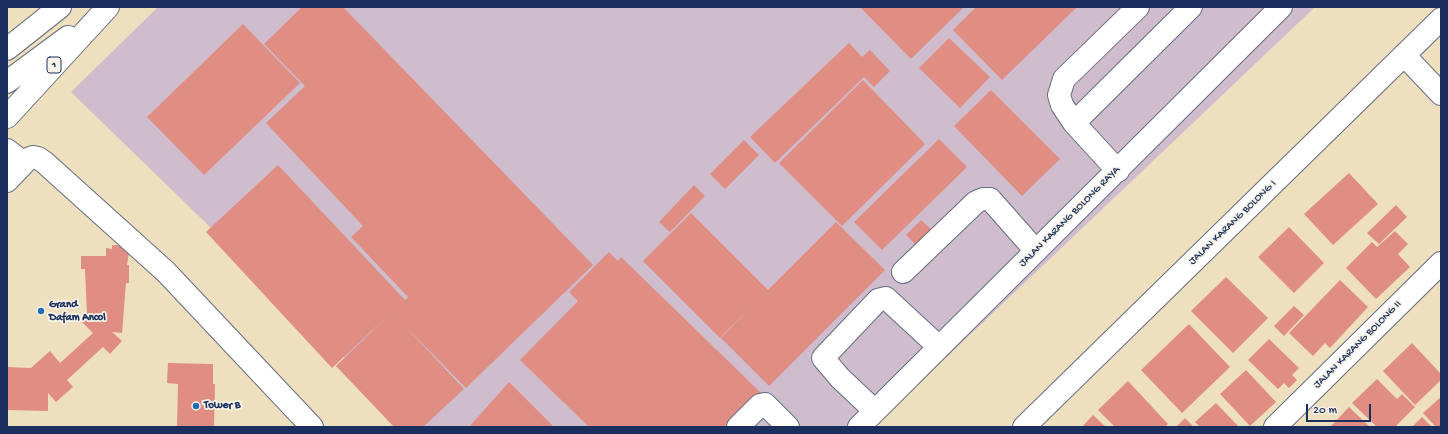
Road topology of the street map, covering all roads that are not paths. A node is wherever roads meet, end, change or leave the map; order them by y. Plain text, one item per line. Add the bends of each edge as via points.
1 (60, 7) edge
2 (1138, 7) edge
3 (1190, 7) edge
4 (1282, 7) edge
5 (104, 10) edge
6 (1441, 19) edge
7 (7, 49) edge
8 (1404, 55) junction
9 (7, 82) edge
10 (1441, 94) edge
11 (7, 117) edge
12 (1074, 123) junction
13 (7, 150) edge
14 (24, 163) junction
15 (1118, 171) junction
16 (7, 181) edge
17 (1036, 251) junction
18 (1441, 263) edge
19 (903, 272) dead end
20 (939, 347) junction
21 (875, 411) junction
22 (312, 427) edge
23 (738, 427) edge
24 (788, 427) edge
25 (859, 427) edge
26 (1024, 427) edge
27 (1275, 427) edge

1 - 7 main road
2 - 12 main road via 1064,79 1059,95 1062,105
3 - 12 main road
4 - 15 main road, JALAN KARANG BOLONG RAYA
5 - 9 main road
5 - 11 main road, 1
6 - 8 main road, JALAN KARANG BOLONG I
8 - 10 main road
8 - 26 main road, JALAN KARANG BOLONG I
12 - 15 main road
13 - 14 main road
14 - 16 main road
14 - 22 main road via 32,157 44,162 166,272
15 - 17 main road, JALAN KARANG BOLONG RAYA
17 - 19 main road via 990,199 984,199 976,202
17 - 20 main road, JALAN KARANG BOLONG RAYA
18 - 27 main road, JALAN KARANG BOLONG II
20 - 21 main road, JALAN KARANG BOLONG RAYA
20 - 21 main road via 886,298 878,300 823,358
21 - 25 main road, JALAN KARANG BOLONG RAYA
23 - 24 main road via 760,405 765,404

